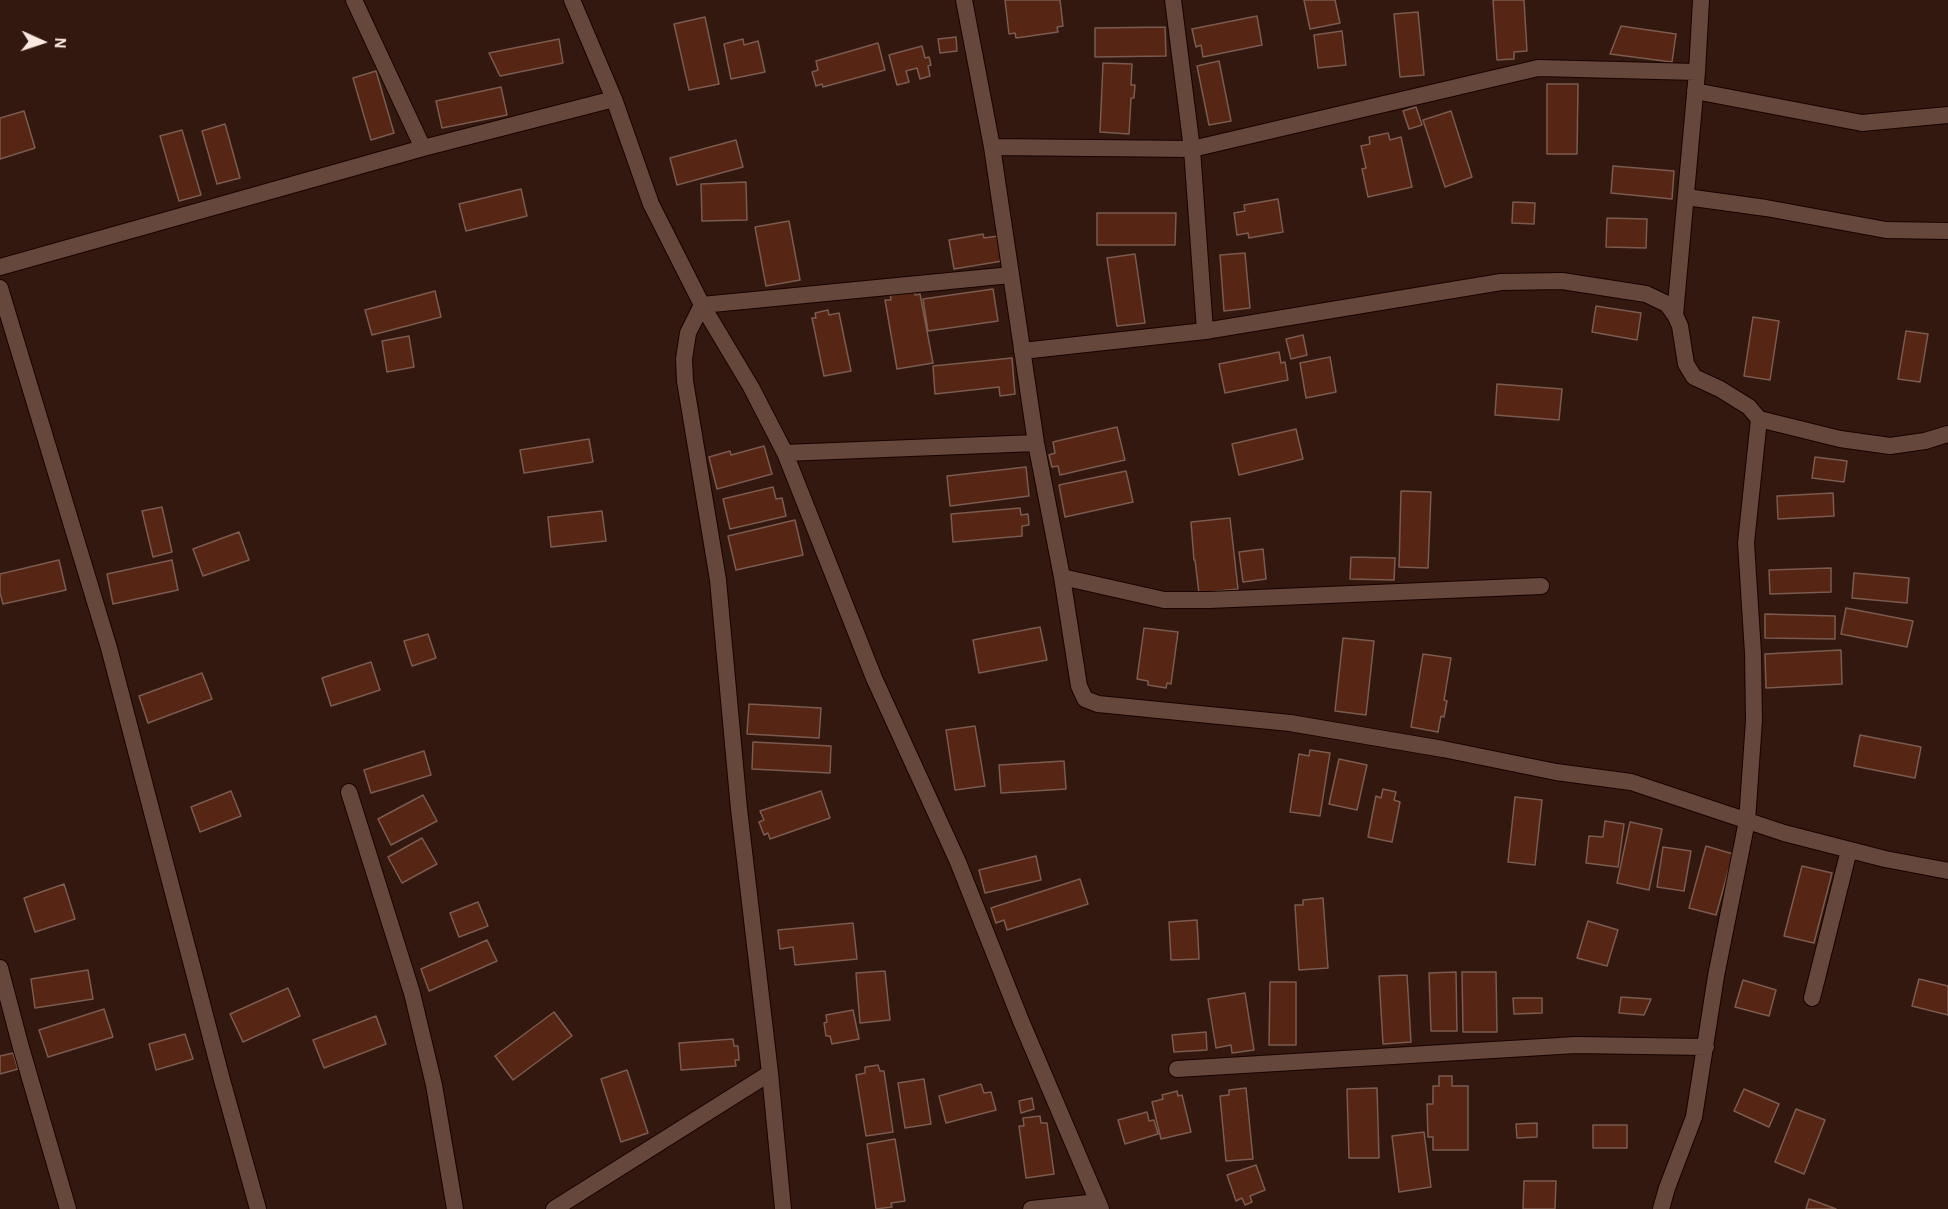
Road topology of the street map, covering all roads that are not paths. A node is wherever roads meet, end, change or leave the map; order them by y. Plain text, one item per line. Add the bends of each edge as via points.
1 (354, 0) edge
2 (572, 0) edge
3 (964, 0) edge
4 (1173, 0) edge
5 (1701, 0) edge
6 (1697, 72) junction
7 (1695, 92) junction
8 (615, 99) junction
9 (1948, 115) edge
10 (992, 147) junction
11 (423, 148) junction
12 (1192, 148) junction
13 (1686, 197) junction
14 (1948, 231) edge
15 (0, 267) edge
16 (1011, 275) junction
17 (0, 288) edge
18 (702, 305) junction
19 (1675, 315) junction
20 (1205, 331) junction
21 (1022, 351) junction
22 (1760, 419) junction
23 (1948, 434) edge
24 (1036, 443) junction
25 (785, 453) junction
26 (1062, 577) junction
27 (1541, 586) dead end
28 (349, 792) dead end
29 (1747, 821) junction
30 (1849, 850) junction
31 (1948, 871) edge
32 (0, 968) edge
33 (1812, 999) dead end
34 (1706, 1047) junction
35 (1177, 1069) dead end
36 (770, 1073) junction
37 (1100, 1205) edge
38 (68, 1209) edge
39 (258, 1209) edge
40 (455, 1209) edge
41 (554, 1209) edge
42 (783, 1209) edge
43 (1031, 1209) edge
44 (1661, 1209) edge

1 - 11 street
2 - 8 street
3 - 10 street
4 - 12 street
5 - 6 street
6 - 7 street
6 - 12 street via 1538,68
7 - 9 street via 1862,123
7 - 13 street
8 - 11 street
8 - 18 street via 651,204
10 - 12 street
10 - 16 street
11 - 15 street
12 - 20 street
13 - 14 street via 1886,230
13 - 19 street
16 - 18 street
16 - 21 street
17 - 39 street via 109,648
18 - 25 street
18 - 36 street via 688,333 684,359 718,580 739,809
19 - 20 street via 1667,304 1625,290 1562,281 1501,282
19 - 22 street via 1686,364 1694,377 1720,388
20 - 21 street
21 - 24 street
22 - 23 street via 1840,440 1890,446
22 - 29 street via 1746,543 1754,720
24 - 25 street
24 - 26 street
25 - 37 street via 874,678 958,862
26 - 27 street via 1164,600
26 - 29 street via 1079,687 1085,699 1098,704 1290,723 1631,782
28 - 40 street via 412,993 434,1085
29 - 30 street
29 - 34 street
30 - 31 street
30 - 33 street
32 - 38 street
34 - 35 street via 1576,1045
34 - 44 street via 1694,1117
36 - 41 street
36 - 42 street
37 - 43 street

